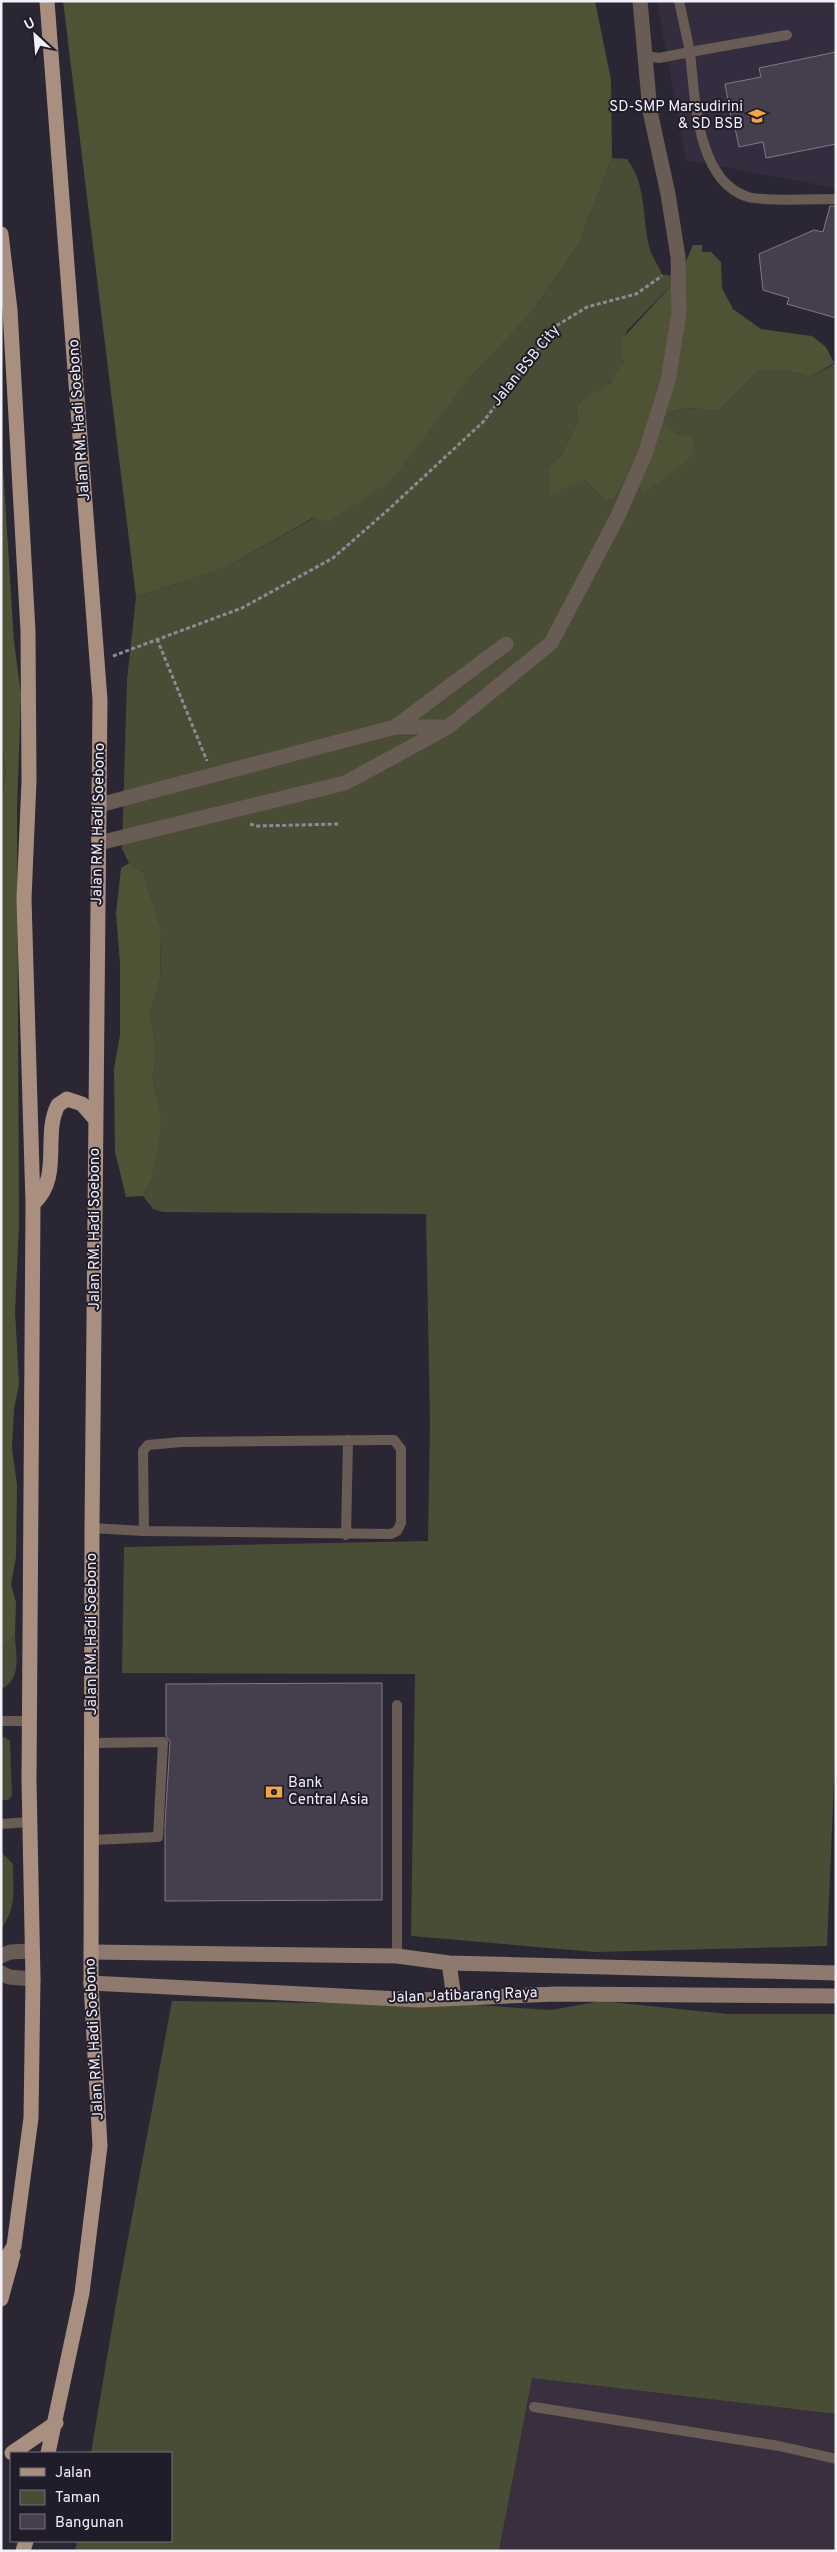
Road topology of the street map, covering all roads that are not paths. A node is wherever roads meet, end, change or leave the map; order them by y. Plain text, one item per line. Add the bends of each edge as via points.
1 (47, 1) edge
2 (640, 1) edge
3 (679, 1) edge
4 (787, 36) dead end
5 (690, 52) junction
6 (645, 56) junction
7 (836, 199) edge
8 (1, 234) edge
9 (506, 644) dead end
10 (395, 727) junction
11 (448, 727) junction
12 (99, 804) junction
13 (99, 843) junction
14 (96, 1120) junction
15 (33, 1204) junction
16 (348, 1440) junction
17 (92, 1528) junction
18 (144, 1531) junction
19 (346, 1535) junction
20 (397, 1706) dead end
21 (1, 1721) edge
22 (30, 1721) junction
23 (92, 1743) junction
24 (30, 1822) junction
25 (1, 1824) edge
26 (92, 1840) junction
27 (32, 1952) junction
28 (91, 1952) junction
29 (1, 1956) edge
30 (397, 1956) junction
31 (449, 1963) junction
32 (1, 1973) edge
33 (836, 1973) edge
34 (33, 1979) junction
35 (91, 1983) junction
36 (836, 1996) edge
37 (454, 1998) junction
38 (14, 2246) junction
39 (1, 2267) edge
40 (1, 2299) edge
41 (534, 2408) dead end
42 (56, 2423) junction
43 (13, 2452) edge
44 (48, 2452) edge
45 (836, 2459) edge

1 - 12 main road, Jalan RM. Hadi Soebono via 99,660
2 - 6 street
3 - 5 lane
4 - 5 lane
5 - 6 lane via 659,58
5 - 7 lane via 701,140 722,180 736,192 750,198
6 - 11 street via 650,111 678,257 679,313 668,381 645,454 618,516 551,643
8 - 15 main road via 10,310 28,631 29,780 24,899
9 - 10 street
10 - 11 street
10 - 12 street
11 - 13 street via 345,783
12 - 13 main road, Jalan RM. Hadi Soebono
13 - 14 main road, Jalan RM. Hadi Soebono
14 - 15 main road via 76,1101 68,1099 58,1105 47,1183 42,1196
14 - 17 main road, Jalan RM. Hadi Soebono
15 - 22 main road
16 - 18 lane via 148,1445 143,1451
16 - 19 lane
16 - 19 lane via 394,1440 398,1443 401,1448 401,1524 391,1534
17 - 18 lane
17 - 23 main road, Jalan RM. Hadi Soebono
18 - 19 lane
20 - 30 lane
21 - 22 lane
22 - 24 main road
23 - 26 main road, Jalan RM. Hadi Soebono
23 - 26 lane via 163,1742 158,1837
24 - 25 lane
24 - 27 main road
26 - 28 main road, Jalan RM. Hadi Soebono
27 - 29 street via 10,1952
27 - 34 main road
28 - 30 street, Jalan Jatibarang Raya
28 - 35 main road, Jalan RM. Hadi Soebono
30 - 31 street, Jalan Jatibarang Raya
31 - 33 street, Jalan Jatibarang Raya
31 - 37 street
32 - 34 street via 8,1977
34 - 38 main road via 31,2118
35 - 37 street, Jalan Jatibarang Raya via 384,1999
35 - 42 main road, Jalan RM. Hadi Soebono via 100,2146 82,2293
36 - 37 street, Jalan Jatibarang Raya via 556,1994
38 - 39 main road
38 - 40 main road
41 - 45 lane via 769,2445
42 - 43 main road
42 - 44 main road, Jalan RM. Hadi Soebono

